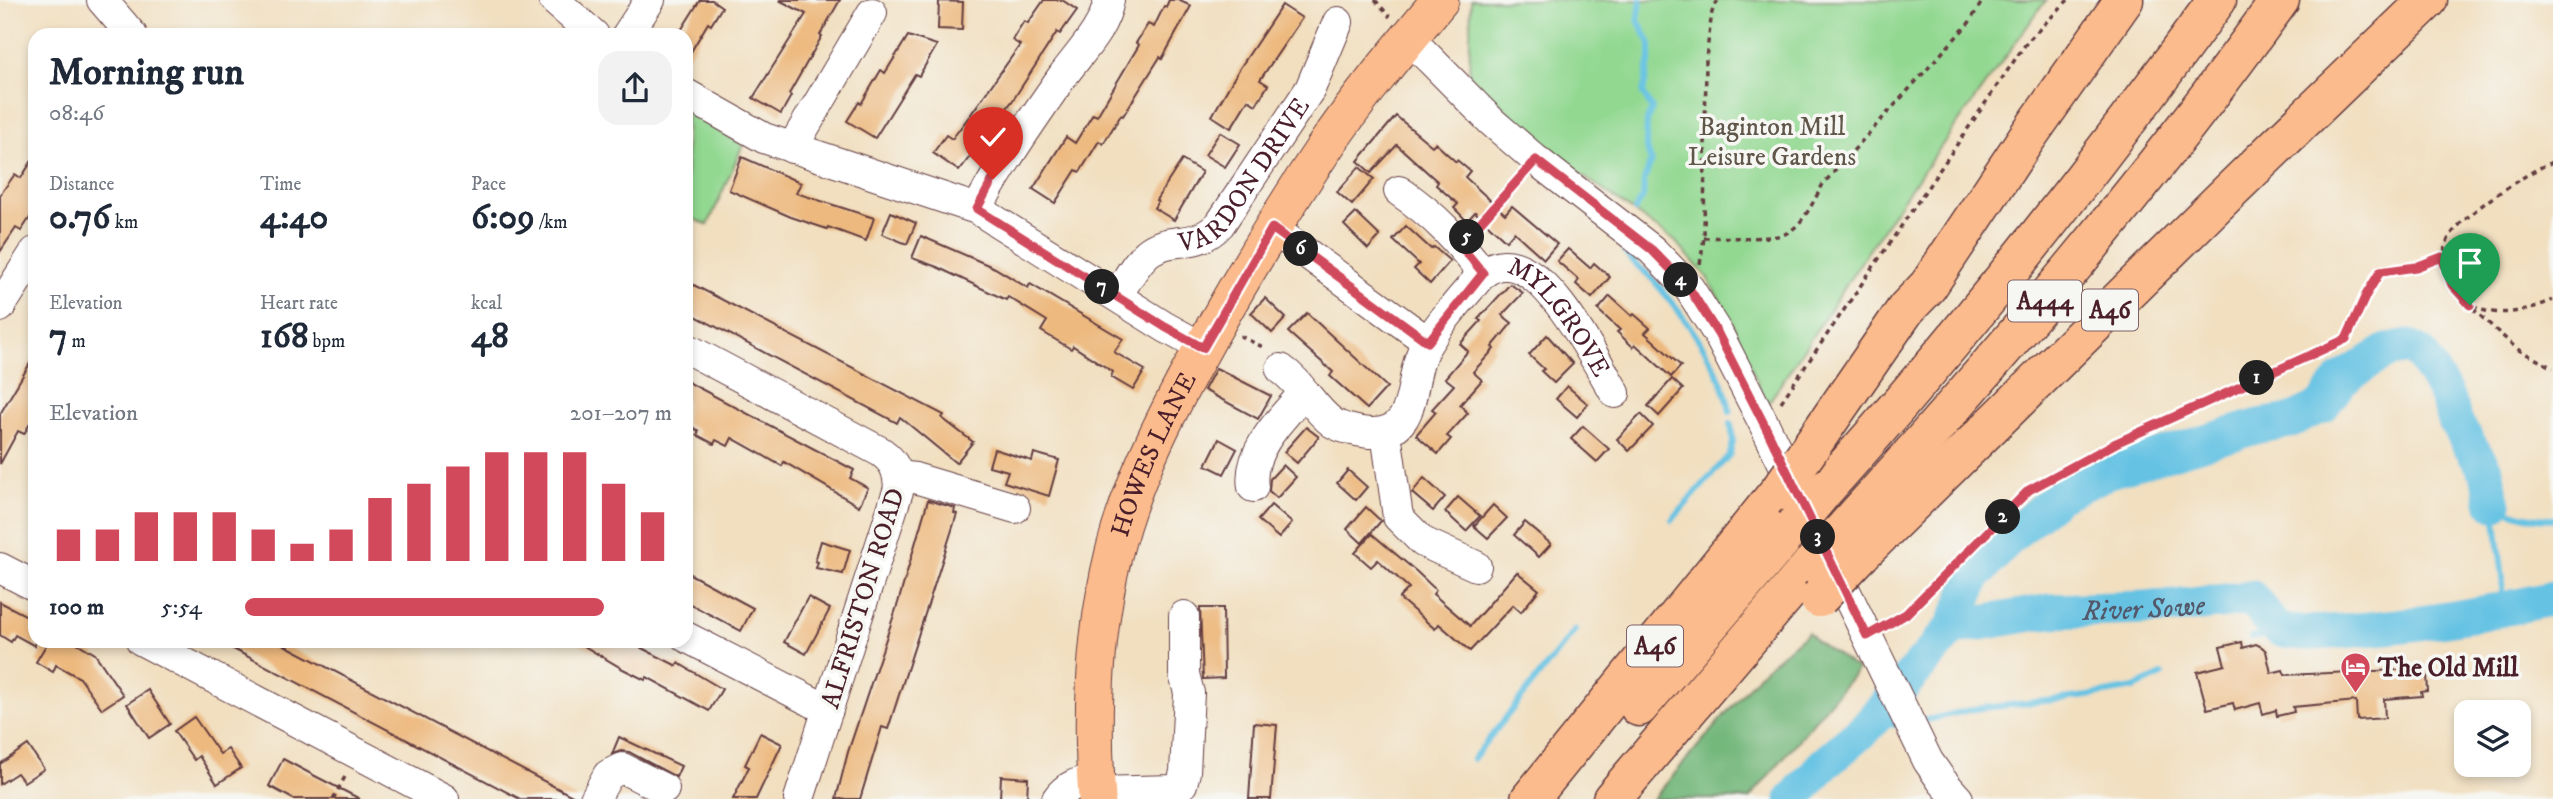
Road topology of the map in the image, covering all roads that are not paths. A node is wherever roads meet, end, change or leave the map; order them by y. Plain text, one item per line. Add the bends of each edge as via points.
1 (102, 0) edge
2 (554, 0) edge
3 (650, 0) edge
4 (1109, 0) edge
5 (1440, 0) edge
6 (2124, 0) edge
7 (2217, 0) edge
8 (2280, 0) edge
9 (2428, 0) edge
10 (872, 13) dead end
11 (1338, 22) dead end
12 (126, 28) edge
13 (586, 28) edge
14 (632, 28) edge
15 (1409, 38) junction
16 (693, 98) edge
17 (792, 148) junction
18 (1399, 191) dead end
19 (977, 209) junction
20 (1272, 228) junction
21 (28, 263) edge
22 (1483, 273) junction
23 (1117, 296) junction
24 (0, 307) edge
25 (1209, 336) junction
26 (1428, 342) junction
27 (693, 352) edge
28 (1281, 369) road end
29 (1304, 393) junction
30 (1615, 393) dead end
31 (1386, 433) junction
32 (1818, 466) junction
33 (898, 476) junction
34 (1253, 487) dead end
35 (1787, 507) junction
36 (1015, 508) dead end
37 (1853, 540) junction
38 (1476, 566) dead end
39 (0, 568) edge
40 (1815, 581) junction
41 (28, 582) edge
42 (1184, 616) dead end
43 (693, 641) edge
44 (156, 648) edge
45 (1679, 659) joint
46 (828, 710) junction
47 (664, 789) dead end
48 (1097, 790) edge
49 (1951, 796) edge
50 (444, 799) edge
51 (595, 799) edge
52 (799, 799) edge
53 (1057, 799) edge
54 (1530, 799) edge
55 (1560, 799) edge
56 (1612, 799) edge
57 (1620, 799) edge

1 - 12 street
2 - 13 street
3 - 14 street
4 - 19 street via 1100,26 1008,156
5 - 15 main road, HOWES LANE
6 - 32 highway via 1928,286 1916,315
7 - 32 highway, A444 via 2063,204 1912,391
8 - 37 highway, A444
9 - 37 highway, A46
10 - 17 street
11 - 23 street, VARDON DRIVE via 1310,89 1220,224 1204,237 1152,250
15 - 20 main road, HOWES LANE via 1330,140
15 - 49 street via 1492,122 1652,250 1689,288 1718,334 1928,761
16 - 17 street via 741,127
17 - 19 street
18 - 22 street, MYLGROVE via 1430,212
19 - 23 street
20 - 25 main road, HOWES LANE
20 - 26 street
21 - 24 street
22 - 26 street
22 - 30 street, MYLGROVE via 1505,264 1532,275 1574,326
23 - 25 street via 1165,327
25 - 48 main road, HOWES LANE via 1148,457 1114,550 1094,699
26 - 31 street via 1409,408
27 - 33 street, ALFRISTON ROAD via 881,452 891,459
28 - 29 street
29 - 31 street via 1335,424
29 - 34 street via 1261,450 1251,476
31 - 38 street via 1398,517 1423,542
32 - 35 highway, A444, bridge
33 - 36 street
33 - 46 street, ALFRISTON ROAD via 899,488
35 - 45 highway, A444
35 - 54 highway, A46
37 - 40 highway, A444, bridge
39 - 41 street
40 - 56 highway, A444
40 - 57 highway via 1645,780
42 - 48 street via 1184,674 1189,693 1182,784 1174,790
43 - 46 street
44 - 50 street
45 - 55 highway, A46
46 - 52 street, ALFRISTON ROAD
47 - 51 street via 622,768 608,775
48 - 53 street via 1074,785

